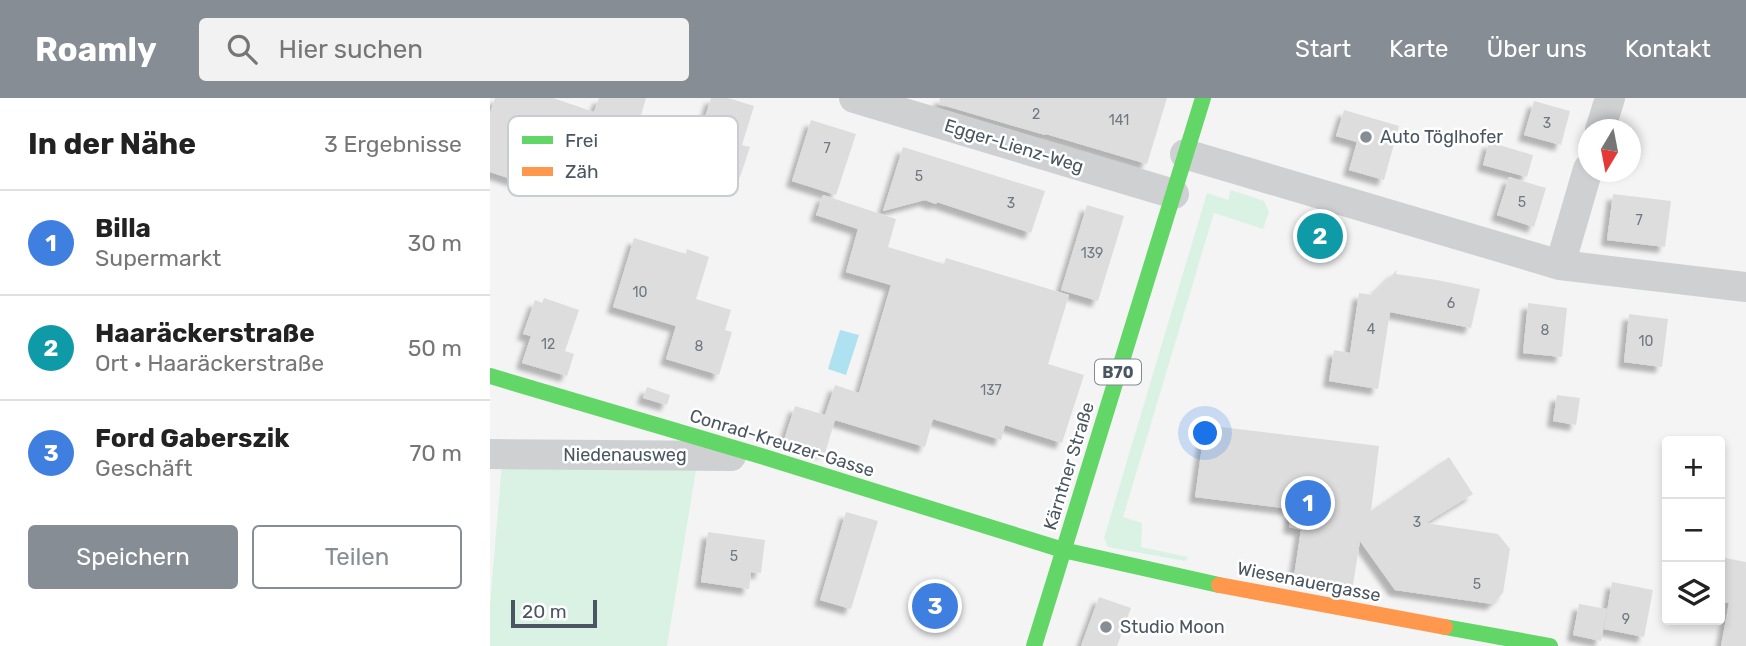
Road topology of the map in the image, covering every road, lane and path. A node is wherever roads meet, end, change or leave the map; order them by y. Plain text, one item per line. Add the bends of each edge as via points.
1 (854, 98) edge
2 (1203, 98) edge
3 (1610, 98) edge
4 (1604, 119) edge
5 (1185, 154) junction
6 (1584, 182) edge
7 (1174, 194) junction
8 (1560, 265) junction
9 (1746, 287) edge
10 (490, 376) edge
11 (490, 454) edge
12 (761, 456) junction
13 (1063, 550) junction
14 (1034, 646) edge
15 (1550, 646) edge

1 - 7 street, Egger-Lienz-Weg
2 - 5 street, Kärntner Straße / B70
3 - 4 street
5 - 7 street, Kärntner Straße / B70
5 - 8 street
6 - 8 street
7 - 13 street, Kärntner Straße / B70
8 - 9 street
10 - 12 street, Conrad-Kreuzer-Gasse
11 - 12 street, Niedenausweg
12 - 13 street, Conrad-Kreuzer-Gasse
13 - 14 street, Kärntner Straße / B70
13 - 15 street, Wiesenauergasse via 1219,585

